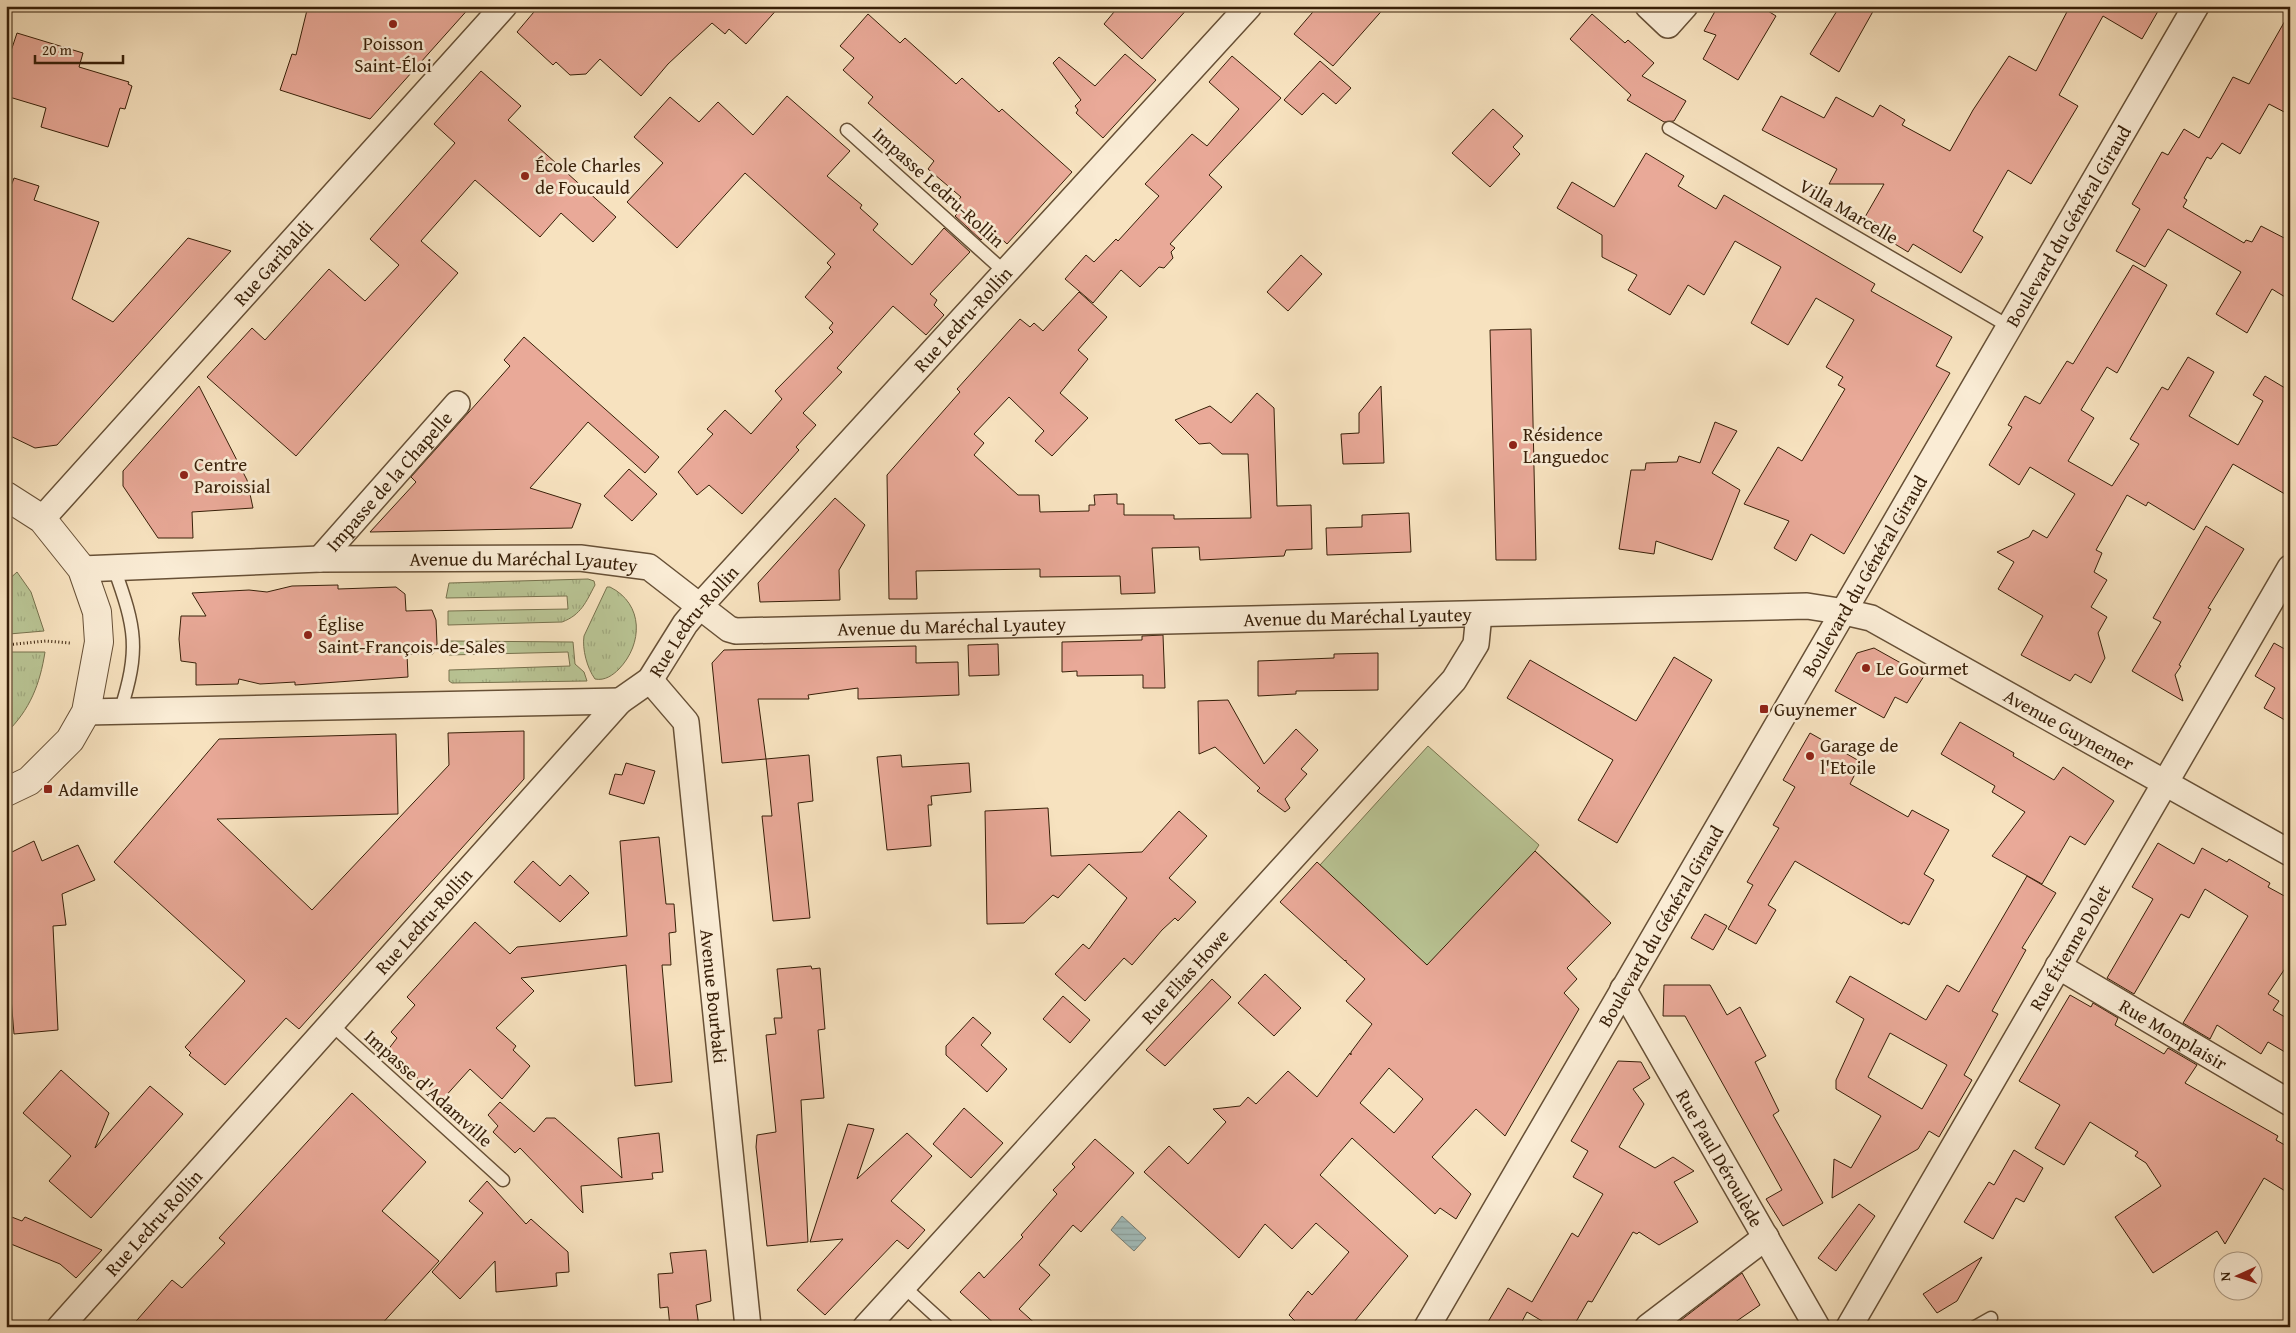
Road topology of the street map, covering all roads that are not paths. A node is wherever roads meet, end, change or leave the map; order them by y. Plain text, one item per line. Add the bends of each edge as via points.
1 (504, 6) edge
2 (1248, 6) edge
3 (1648, 6) edge
4 (1685, 6) edge
5 (2196, 6) edge
6 (1669, 128) dead end
7 (847, 130) dead end
8 (1006, 273) junction
9 (2010, 327) junction
10 (457, 404) dead end
11 (6, 496) edge
12 (42, 520) junction
13 (320, 559) junction
14 (114, 568) junction
15 (2290, 568) edge
16 (82, 570) junction
17 (700, 606) junction
18 (1845, 612) junction
19 (1479, 614) junction
20 (650, 680) junction
21 (620, 701) junction
22 (86, 712) junction
23 (120, 712) junction
24 (2166, 783) junction
25 (6, 792) edge
26 (2290, 853) edge
27 (2058, 966) junction
28 (1623, 989) junction
29 (331, 1024) junction
30 (2290, 1103) edge
31 (503, 1180) dead end
32 (1766, 1237) junction
33 (903, 1286) junction
34 (1991, 1318) dead end
35 (60, 1327) edge
36 (748, 1327) edge
37 (866, 1327) edge
38 (948, 1327) edge
39 (1427, 1327) edge
40 (1648, 1327) edge
41 (1818, 1327) edge
42 (1849, 1327) edge
43 (1975, 1327) edge

1 - 12 street, Rue Garibaldi
2 - 8 street, Rue Ledru-Rollin
3 - 4 street via 1668,25
5 - 9 street, Boulevard du Général Giraud
6 - 9 lane, Villa Marcelle
7 - 8 lane, Impasse Ledru-Rollin
8 - 17 street, Rue Ledru-Rollin
9 - 18 street, Boulevard du Général Giraud
10 - 13 street, Impasse de la Chapelle
11 - 12 street
12 - 16 street
13 - 14 street, Avenue du Maréchal Lyautey
13 - 17 street, Avenue du Maréchal Lyautey via 580,558 649,567
14 - 16 street, Avenue du Maréchal Lyautey
14 - 23 lane via 128,607 135,642 131,677
15 - 24 street, Rue Étienne Dolet
16 - 22 street via 97,612 99,642
17 - 19 street, Avenue du Maréchal Lyautey via 736,631
17 - 20 street, Rue Ledru-Rollin
18 - 19 street, Avenue du Maréchal Lyautey via 1807,606
18 - 24 street, Avenue Guynemer via 1871,618
18 - 28 street, Boulevard du Général Giraud
19 - 33 street, Rue Elias Howe via 1476,644 1454,680
20 - 21 street, Rue Ledru-Rollin
20 - 36 street, Avenue Bourbaki via 686,722
21 - 23 street
21 - 29 street, Rue Ledru-Rollin
22 - 23 street
22 - 25 street via 70,740 28,781
24 - 26 street, Avenue Guynemer
24 - 27 street, Rue Étienne Dolet
27 - 30 street, Rue Monplaisir
27 - 42 street, Rue Étienne Dolet
28 - 32 street, Rue Paul Déroulède
28 - 39 street, Boulevard du Général Giraud
29 - 31 lane, Impasse d'Adamville
29 - 35 street, Rue Ledru-Rollin
32 - 40 street
32 - 41 street, Rue Paul Déroulède
33 - 37 street, Rue Elias Howe
33 - 38 lane
34 - 43 lane

